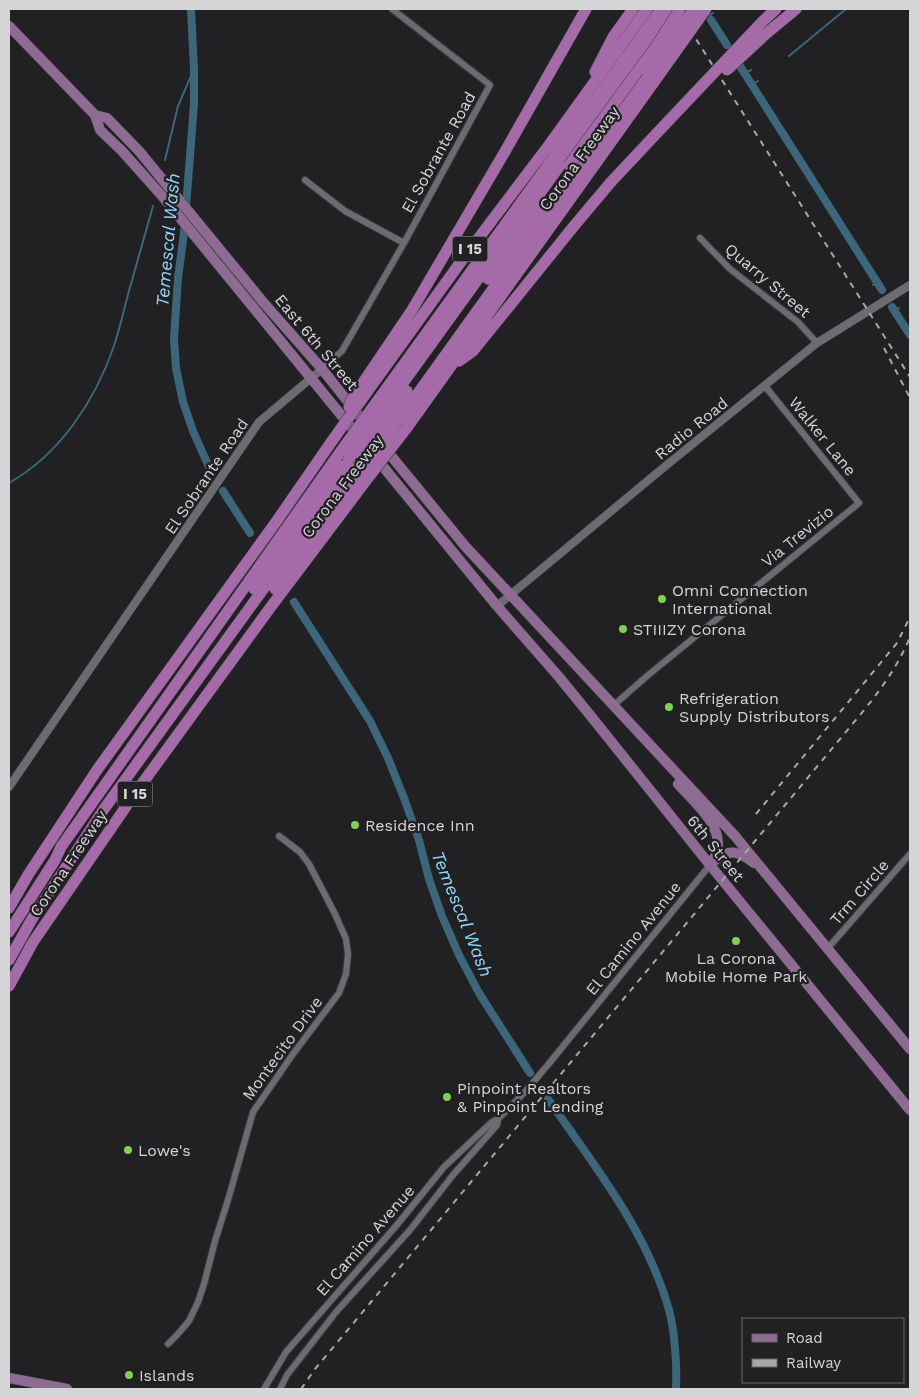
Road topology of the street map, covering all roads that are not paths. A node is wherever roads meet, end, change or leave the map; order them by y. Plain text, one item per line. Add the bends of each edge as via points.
1 (392, 9) edge
2 (586, 9) edge
3 (633, 9) edge
4 (647, 9) edge
5 (661, 9) edge
6 (669, 9) edge
7 (680, 9) edge
8 (694, 9) edge
9 (706, 9) edge
10 (776, 9) edge
11 (796, 9) edge
12 (9, 26) edge
13 (765, 28) junction
14 (617, 41) junction
15 (651, 78) junction
16 (95, 115) junction
17 (566, 162) junction
18 (305, 180) dead end
19 (700, 238) dead end
20 (404, 243) junction
21 (910, 285) edge
22 (817, 343) junction
23 (451, 366) junction
24 (322, 369) junction
25 (311, 377) junction
26 (765, 386) junction
27 (364, 390) junction
28 (391, 414) junction
29 (353, 466) junction
30 (859, 503) joint
31 (293, 549) junction
32 (260, 594) junction
33 (510, 595) junction
34 (497, 606) junction
35 (614, 706) junction
36 (664, 759) junction
37 (9, 787) edge
38 (279, 836) dead end
39 (910, 854) edge
40 (710, 865) junction
41 (772, 880) junction
42 (9, 908) edge
43 (9, 932) edge
44 (828, 948) junction
45 (9, 960) edge
46 (9, 986) edge
47 (910, 1049) edge
48 (910, 1110) edge
49 (498, 1119) junction
50 (168, 1344) dead end
51 (9, 1378) edge
52 (67, 1389) edge
53 (264, 1389) edge
54 (280, 1389) edge

1 - 20 street, El Sobrante Road via 490,85
2 - 27 highway
3 - 14 highway
4 - 14 highway
5 - 28 highway via 622,62
6 - 17 highway
7 - 17 highway, bridge via 657,45
8 - 15 highway, bridge via 664,52
9 - 15 highway, Corona Freeway / I 15, bridge
10 - 13 highway
11 - 13 highway
12 - 16 main road, East 6th Street
13 - 23 highway, bridge via 611,182 473,351
14 - 27 highway, Corona Freeway / I 15 via 576,108
15 - 23 highway, Corona Freeway / I 15
15 - 28 highway
16 - 24 main road, East 6th Street via 107,118 139,151
16 - 25 main road, East 6th Street via 100,130 166,200
17 - 28 highway
18 - 20 street via 345,211
19 - 22 street, Quarry Street via 730,269 798,322
20 - 24 street, El Sobrante Road via 342,351
21 - 22 street, Radio Road
22 - 26 street, Radio Road
23 - 28 highway, Corona Freeway / I 15
24 - 25 street, El Sobrante Road
24 - 33 main road, East 6th Street via 451,529
25 - 34 main road, East 6th Street
25 - 37 street, El Sobrante Road via 268,413 246,439
26 - 30 street, Walker Lane
26 - 33 street, Radio Road
27 - 42 highway, Corona Freeway / I 15, bridge via 351,401 346,420 276,522 97,770
28 - 29 highway, Corona Freeway / I 15, bridge
28 - 29 highway, bridge
28 - 29 highway, bridge
29 - 31 highway, Corona Freeway / I 15
29 - 31 highway
29 - 31 highway
30 - 35 street, Via Trevizio
31 - 32 highway, Corona Freeway / I 15
31 - 32 highway
31 - 32 highway
32 - 43 highway via 61,846
32 - 45 highway via 78,855 67,866
32 - 46 highway, Corona Freeway / I 15 via 136,792 33,942
33 - 34 street, Radio Road
33 - 35 main road, 6th Street
34 - 40 main road, 6th Street
35 - 36 main road, 6th Street
36 - 40 main road via 679,785 715,829 717,851
36 - 41 main road, 6th Street
38 - 50 street, Montecito Drive via 300,852 309,864 333,908 346,938 346,974 339,993 253,1112 198,1302 189,1321
39 - 44 street, Trm Circle
40 - 41 main road via 731,851 754,862
40 - 48 main road, 6th Street
40 - 49 street, El Camino Avenue via 547,1066
41 - 44 main road, 6th Street
44 - 47 main road, 6th Street
49 - 53 street, El Camino Avenue via 444,1167 286,1352
49 - 54 street, El Camino Avenue via 410,1230 336,1312 287,1375
51 - 52 main road

